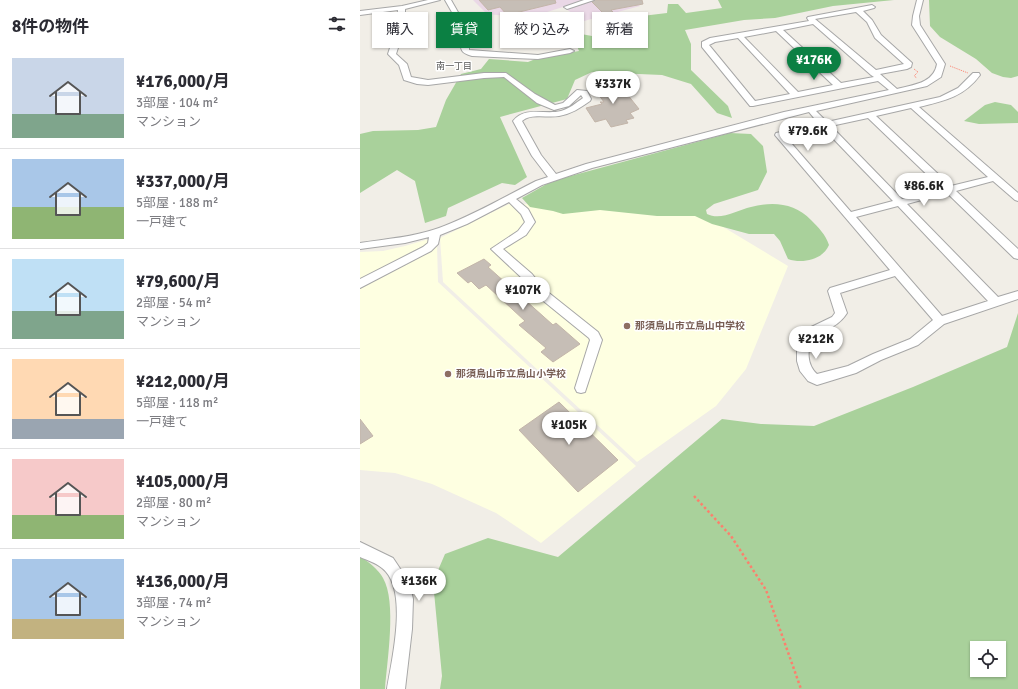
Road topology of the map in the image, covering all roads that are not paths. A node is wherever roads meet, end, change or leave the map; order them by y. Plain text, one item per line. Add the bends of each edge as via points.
1 (406, 0) edge
2 (436, 0) edge
3 (448, 0) edge
4 (591, 0) edge
5 (920, 0) edge
6 (373, 4) dead end
7 (567, 7) dead end
8 (872, 7) dead end
9 (404, 8) junction
10 (858, 10) junction
11 (374, 12) edge
12 (380, 12) edge
13 (360, 13) edge
14 (372, 13) edge
15 (814, 22) junction
16 (777, 28) junction
17 (739, 34) junction
18 (570, 51) dead end
19 (876, 75) junction
20 (976, 75) road end
21 (839, 86) junction
22 (895, 91) junction
23 (796, 95) junction
24 (913, 106) junction
25 (811, 110) junction
26 (870, 115) junction
27 (825, 124) junction
28 (553, 177) junction
29 (994, 178) junction
30 (949, 190) junction
31 (509, 198) junction
32 (1018, 198) edge
33 (900, 202) junction
34 (849, 216) junction
35 (436, 233) junction
36 (360, 246) edge
37 (1018, 254) edge
38 (897, 272) junction
39 (360, 284) edge
40 (1018, 295) edge
41 (996, 302) junction
42 (940, 321) junction
43 (581, 388) dead end
44 (360, 549) edge
45 (396, 689) edge

1 - 9 street
2 - 9 street
3 - 18 street via 460,21 460,32 465,39 466,52 538,57
4 - 7 street
5 - 22 street via 916,25 941,64 941,70 938,76 924,84
6 - 11 street
8 - 10 street
9 - 12 street
9 - 28 street via 392,54 403,64 407,78 411,80 458,80 498,73 506,75 544,104 554,108 570,102 580,92 586,95 587,99 569,110 556,114 525,115 517,121 537,156
10 - 15 street via 810,18
10 - 19 street via 870,21 878,36 907,60 908,65
13 - 14 street
15 - 16 street
15 - 19 street
16 - 17 street
16 - 21 street
17 - 23 street
17 - 23 street via 705,44 753,104
19 - 21 street
19 - 22 street
20 - 24 street via 960,93
21 - 23 street
22 - 25 street
24 - 26 street
24 - 29 street
25 - 27 street
25 - 28 street
26 - 27 street
26 - 30 street
27 - 33 street
27 - 34 street via 779,135
28 - 31 street
29 - 30 street
29 - 32 street
30 - 33 street
30 - 37 street
31 - 35 street
31 - 43 street via 525,211 530,222 522,233 496,248 528,277 540,292 594,335 596,340
33 - 34 street
33 - 41 street
34 - 38 street
35 - 36 street
35 - 39 street via 433,244 427,249
38 - 42 street
38 - 42 street via 834,292 841,313 836,320 809,334 803,346 805,368 811,378 817,380 852,370 914,342
40 - 41 street
41 - 42 street
44 - 45 street via 388,563 401,582 405,599 404,621

